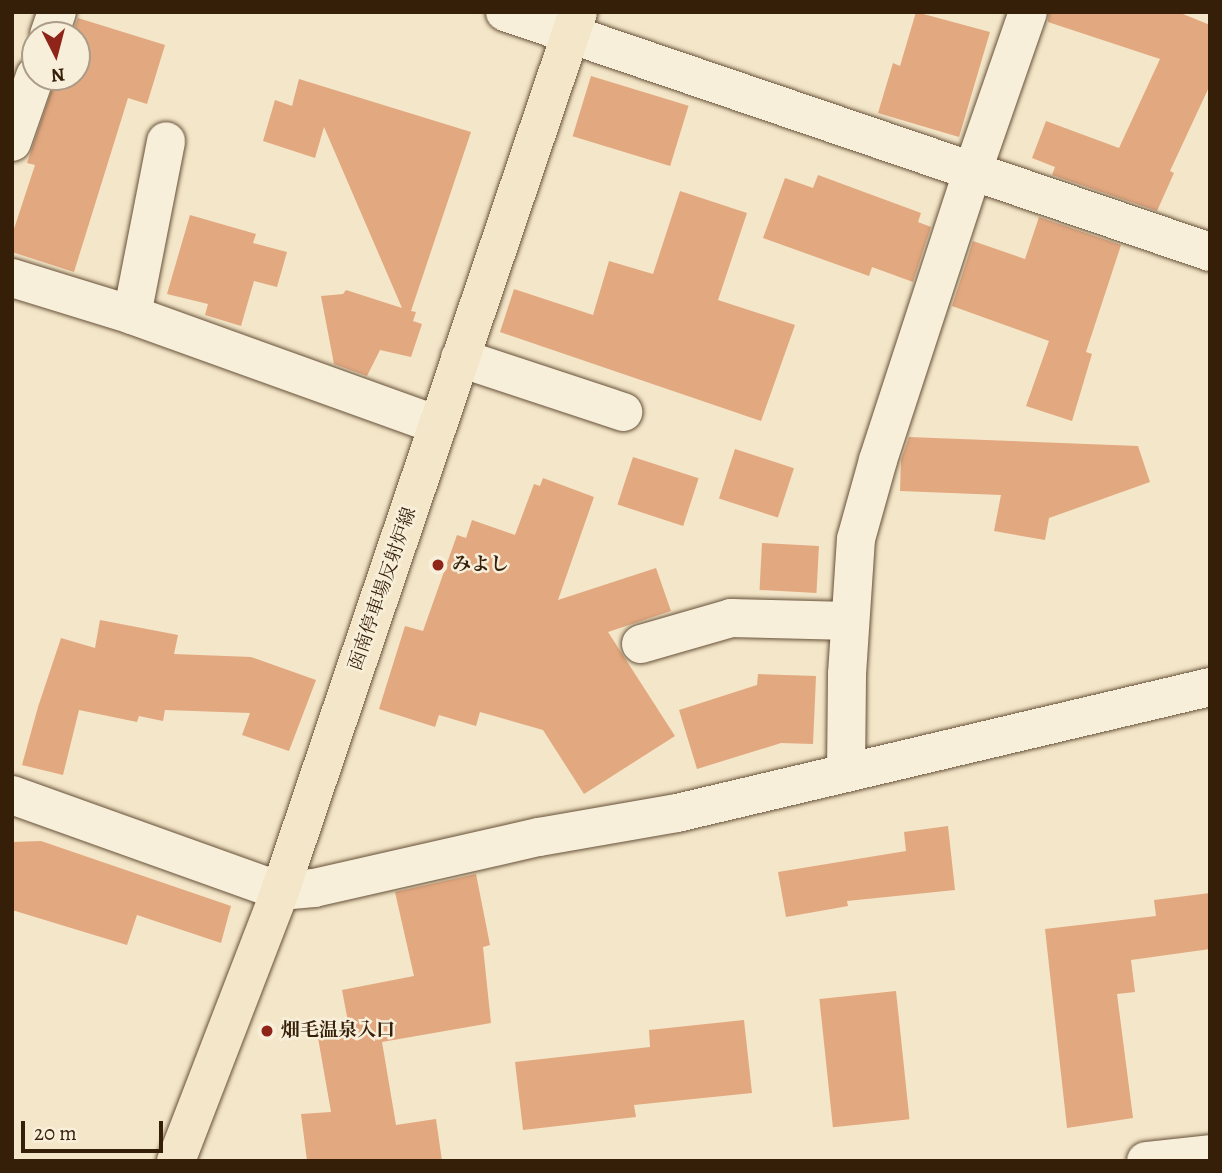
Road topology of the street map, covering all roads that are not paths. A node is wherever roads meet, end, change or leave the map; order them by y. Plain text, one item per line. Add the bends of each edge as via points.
1 (505, 12) edge
2 (1028, 12) edge
3 (574, 24) edge
4 (30, 91) edge
5 (166, 141) dead end
6 (12, 142) edge
7 (973, 170) junction
8 (1210, 252) edge
9 (12, 278) edge
10 (132, 315) junction
11 (460, 358) junction
12 (623, 412) dead end
13 (438, 425) junction
14 (849, 621) junction
15 (641, 644) dead end
16 (1210, 687) edge
17 (846, 773) junction
18 (12, 795) edge
19 (280, 891) junction
20 (1210, 1154) edge
21 (176, 1161) edge
22 (1146, 1161) edge

1 - 3 street
2 - 7 street
3 - 7 street
3 - 11 main road, 函南停車場反射炉線
4 - 6 street
5 - 10 street
7 - 8 street
7 - 14 street via 856,540
9 - 10 street
10 - 13 street
11 - 12 street
11 - 13 main road, 函南停車場反射炉線
13 - 19 main road, 函南停車場反射炉線
14 - 15 street via 731,618
14 - 17 street
16 - 17 street
17 - 19 street via 677,813 539,837 314,888
18 - 19 street
19 - 21 main road, 函南停車場反射炉線
20 - 22 street

